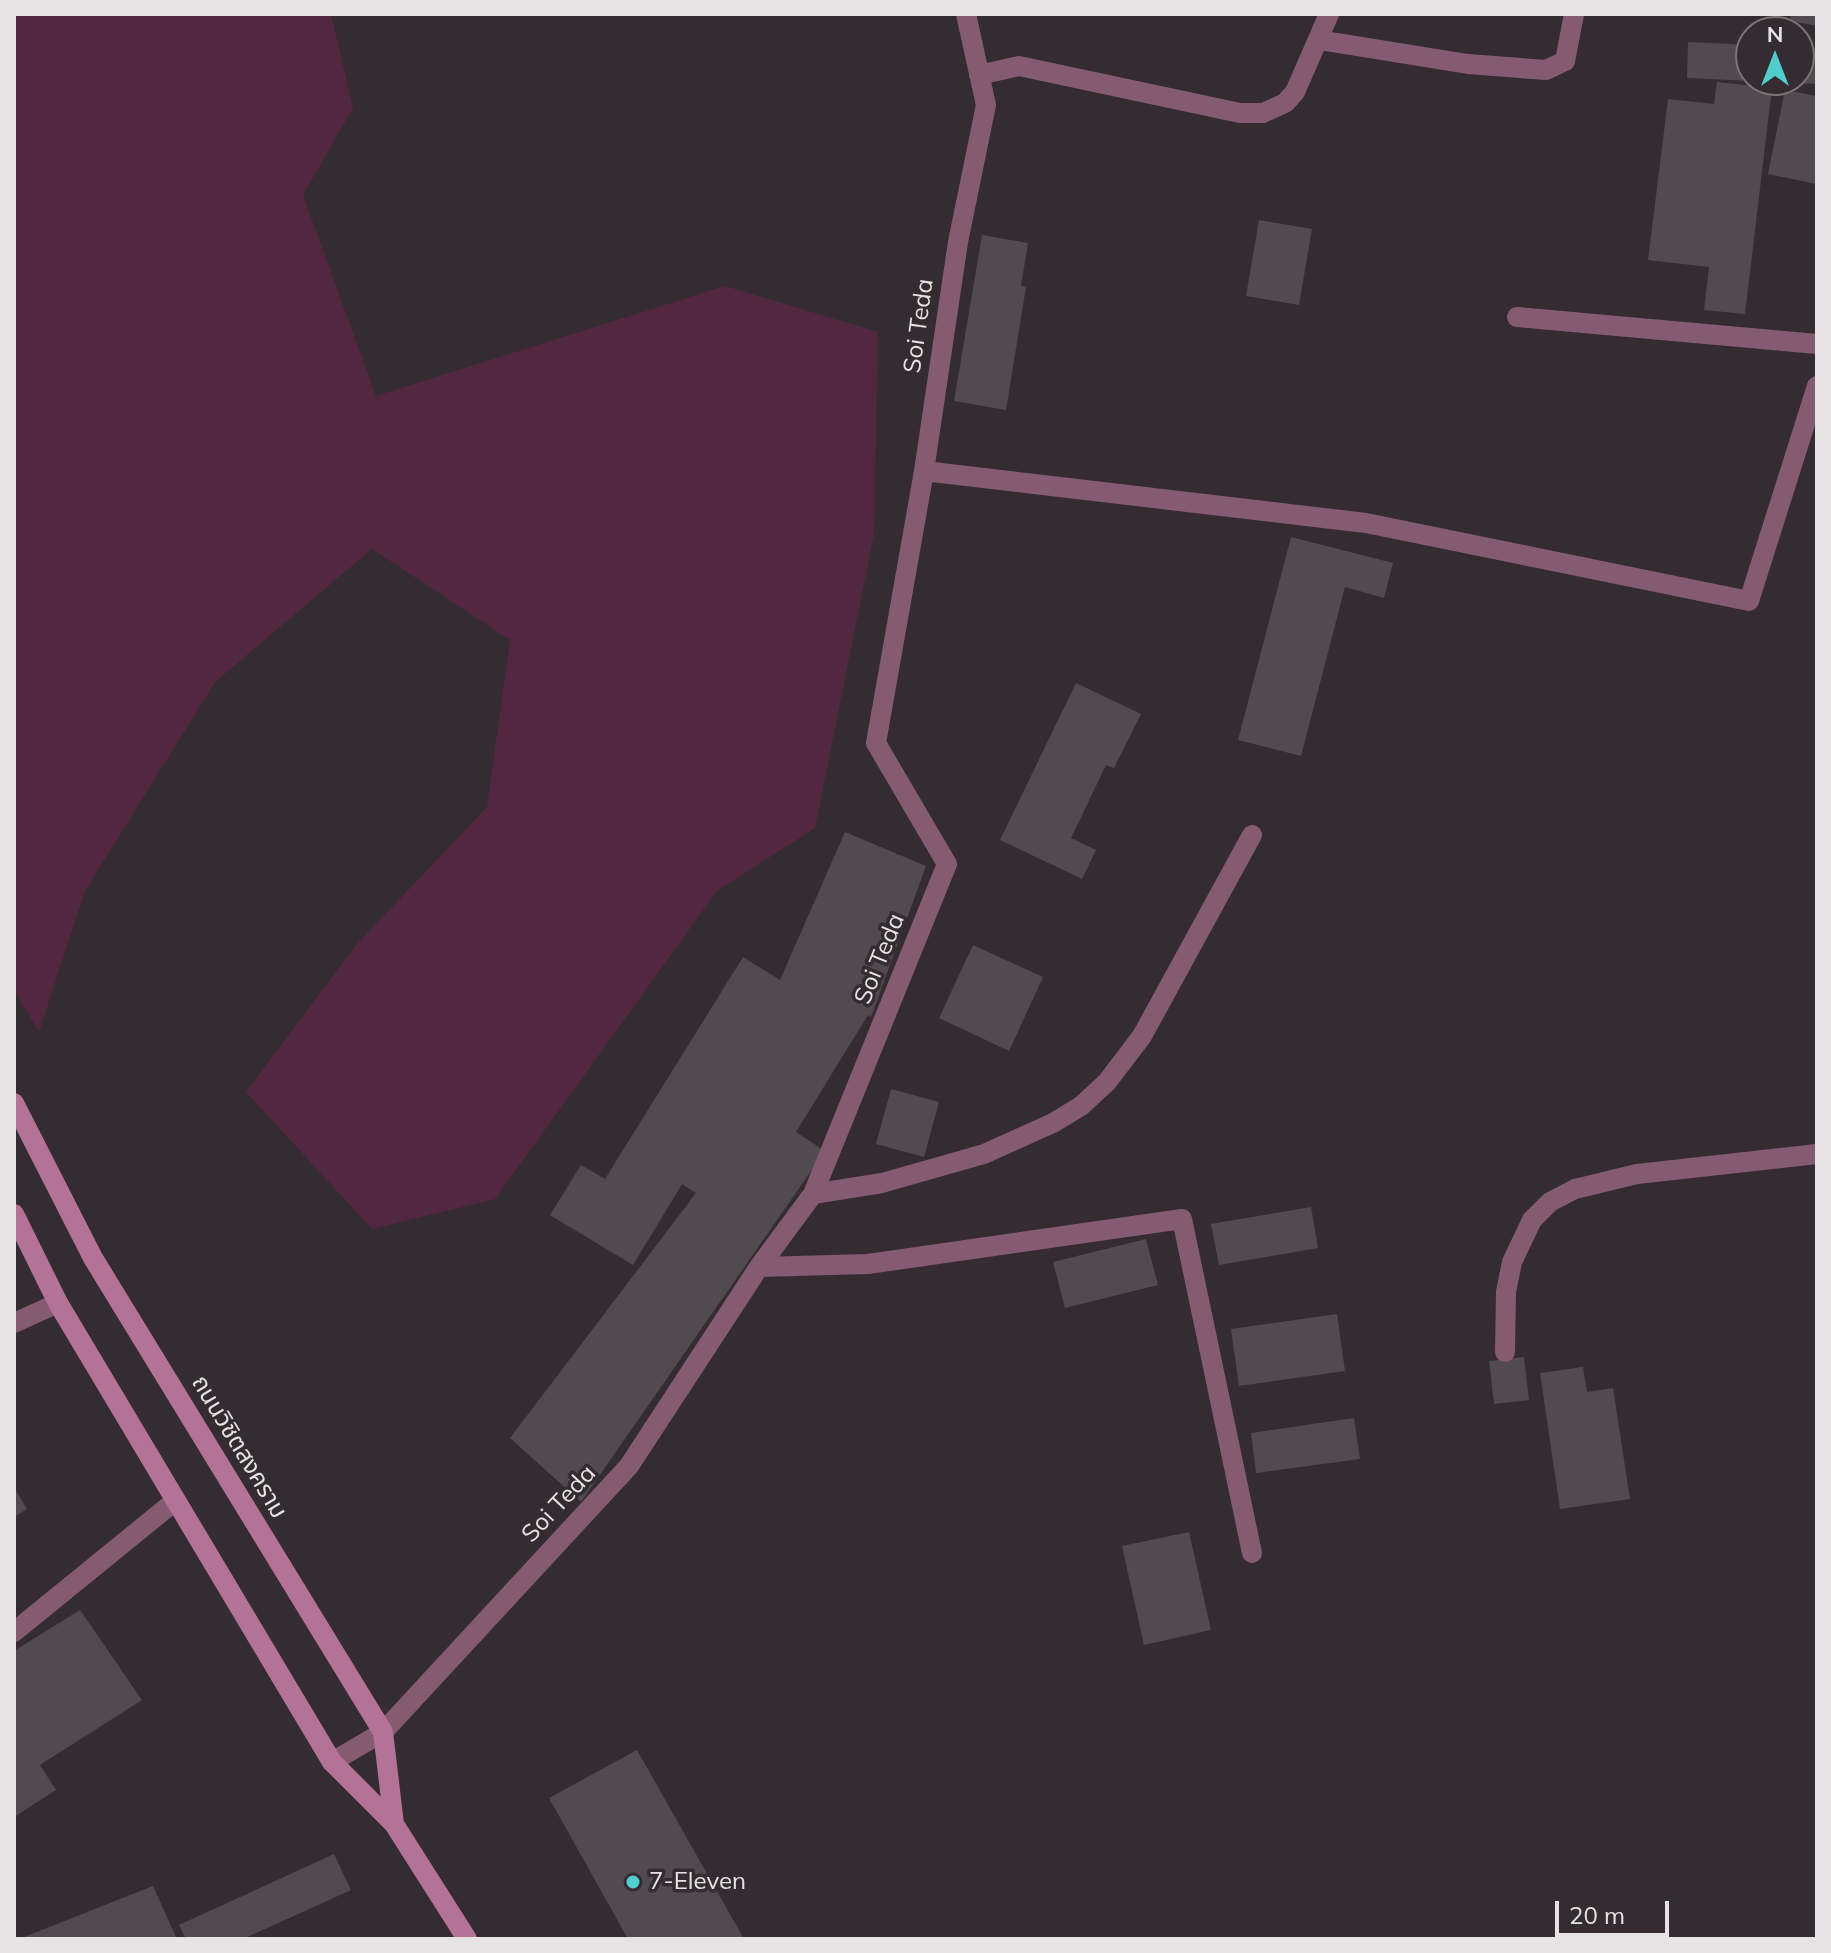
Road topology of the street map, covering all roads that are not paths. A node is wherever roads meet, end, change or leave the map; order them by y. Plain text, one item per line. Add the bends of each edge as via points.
1 (966, 14) edge
2 (1329, 14) edge
3 (1574, 14) edge
4 (1319, 40) junction
5 (979, 75) junction
6 (1517, 317) dead end
7 (1817, 344) edge
8 (1817, 386) edge
9 (924, 471) junction
10 (1252, 835) dead end
11 (14, 1103) edge
12 (1817, 1154) edge
13 (813, 1194) junction
14 (14, 1214) edge
15 (759, 1267) junction
16 (58, 1303) junction
17 (14, 1323) edge
18 (1505, 1352) dead end
19 (175, 1501) junction
20 (1252, 1553) dead end
21 (14, 1632) edge
22 (383, 1732) junction
23 (332, 1762) junction
24 (394, 1824) junction
25 (467, 1939) edge

1 - 5 street, Soi Teda
2 - 4 street
3 - 4 street via 1565,61 1546,70 1468,64
4 - 5 street via 1295,92 1263,113 1240,113 1019,66
5 - 9 street, Soi Teda via 986,105 958,242
6 - 7 street
8 - 9 street via 1749,601 1366,523
9 - 13 street, Soi Teda via 876,743 947,864
10 - 13 street via 1142,1036 1081,1106 984,1154 882,1183
11 - 22 main road, ถนนวิชิตสงคราม via 93,1258
12 - 18 street via 1637,1174 1575,1189 1550,1202 1532,1220 1512,1262
13 - 15 street, Soi Teda
14 - 16 main road, ถนนวิชิตสงคราม
15 - 20 street via 868,1264 1182,1219
15 - 22 street, Soi Teda via 629,1466
16 - 17 street
16 - 19 main road, ถนนวิชิตสงคราม
19 - 21 street
19 - 23 main road, ถนนวิชิตสงคราม
22 - 23 street, Soi Teda
22 - 24 main road, ถนนวิชิตสงคราม
23 - 24 main road, ถนนวิชิตสงคราม
24 - 25 main road, ถนนวิชิตสงคราม

